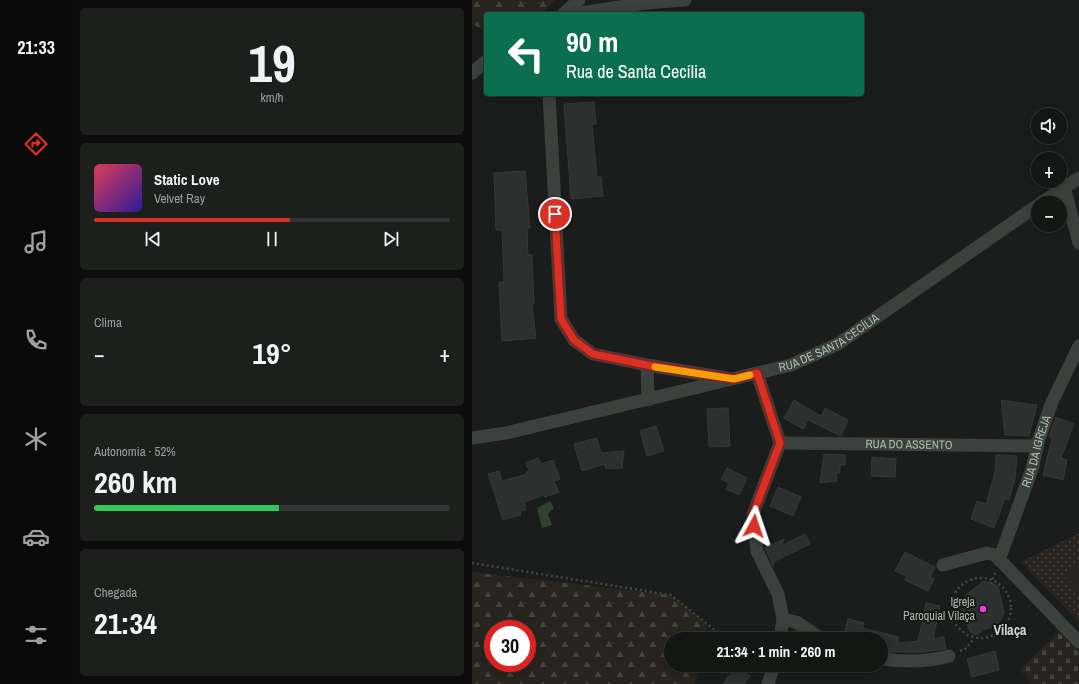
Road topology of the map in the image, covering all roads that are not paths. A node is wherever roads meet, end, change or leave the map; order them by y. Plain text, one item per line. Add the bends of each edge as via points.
1 (579, 0) edge
2 (685, 0) edge
3 (565, 12) edge
4 (587, 12) edge
5 (484, 63) edge
6 (472, 73) edge
7 (549, 96) edge
8 (1079, 178) edge
9 (1067, 185) edge
10 (1063, 188) edge
11 (1064, 188) edge
12 (1051, 196) edge
13 (1031, 210) edge
14 (1079, 243) edge
15 (1079, 346) edge
16 (647, 365) junction
17 (757, 373) junction
18 (734, 379) junction
19 (648, 400) junction
20 (472, 438) edge
21 (780, 443) junction
22 (1037, 446) junction
23 (999, 560) junction
24 (943, 565) dead end
25 (783, 619) junction
26 (781, 632) edge
27 (811, 632) edge
28 (1079, 642) edge
29 (949, 656) road end
30 (888, 659) edge
31 (772, 672) edge
32 (768, 684) edge

1 - 3 street
2 - 4 street
5 - 6 street
7 - 16 street via 561,319 574,340 593,354
8 - 9 street
10 - 12 street
11 - 14 street
13 - 17 street, RUA DE SANTA CECÍLIA via 838,344 791,365
15 - 22 street, RUA DA IGREJA via 1052,402
16 - 18 street
16 - 19 street
17 - 18 street, RUA DE SANTA CECÍLIA
17 - 21 street
18 - 19 street, RUA DE SANTA CECÍLIA
19 - 20 street, RUA DE SANTA CECÍLIA via 506,433
21 - 22 street, RUA DO ASSENTO
21 - 25 street via 753,514 757,550 778,594
22 - 23 street, RUA DA IGREJA via 1032,469
23 - 24 street via 995,555 987,554
23 - 28 street
25 - 26 street
25 - 27 street via 796,622
29 - 30 street via 939,659
31 - 32 street

